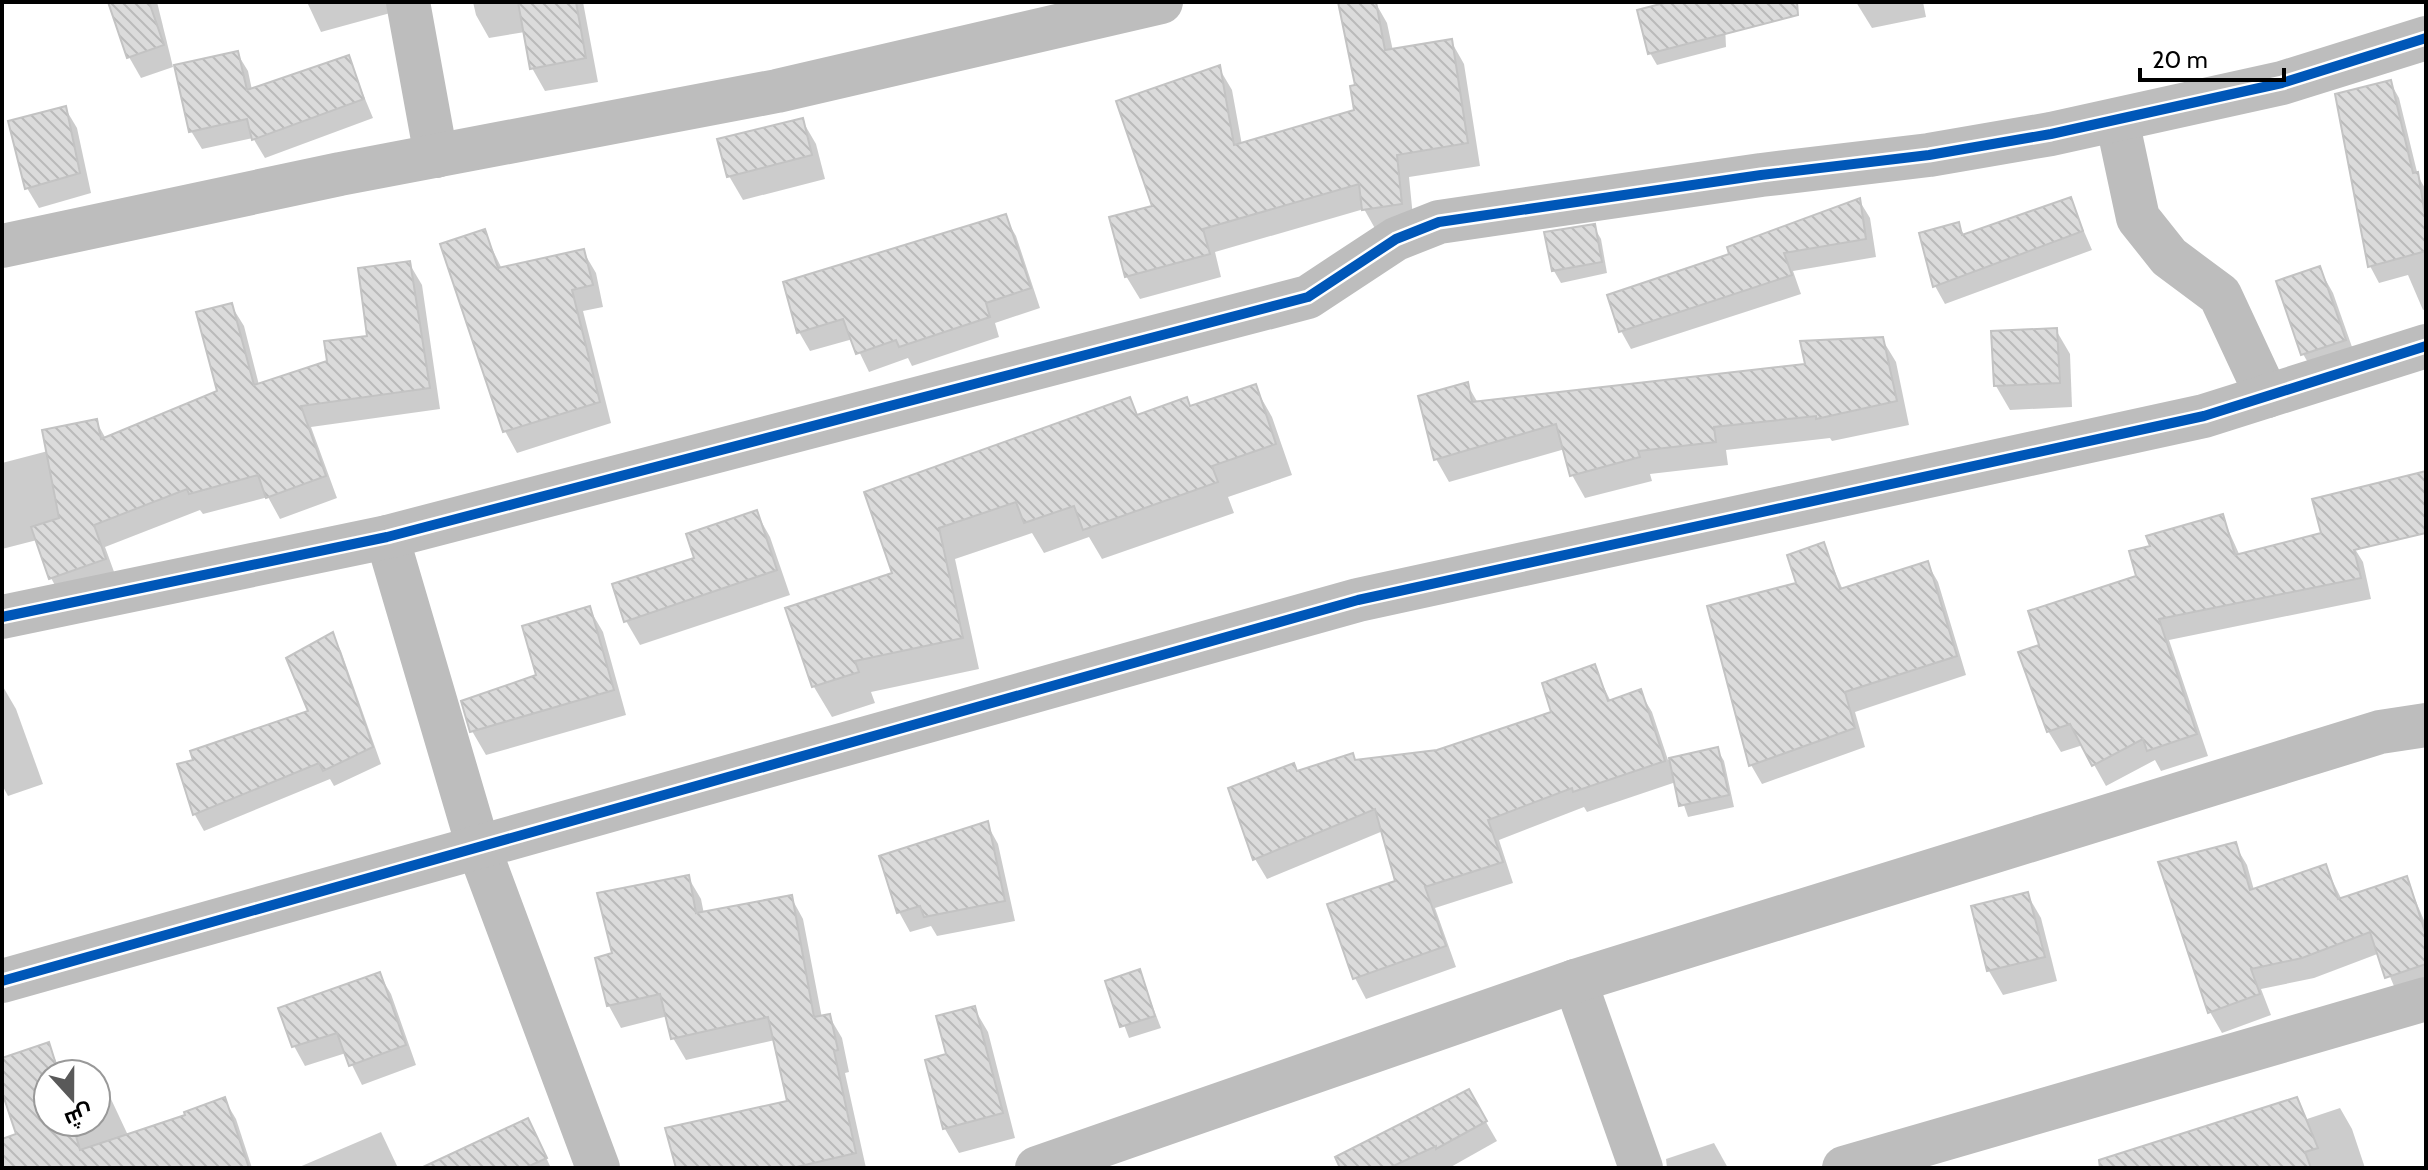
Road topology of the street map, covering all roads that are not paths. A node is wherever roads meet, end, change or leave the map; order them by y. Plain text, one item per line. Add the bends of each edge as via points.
1 (408, 2) edge
2 (1161, 2) edge
3 (2426, 38) edge
4 (2117, 120) junction
5 (436, 156) junction
6 (2, 246) edge
7 (2426, 346) edge
8 (2267, 396) junction
9 (387, 537) junction
10 (2, 617) edge
11 (2426, 725) edge
12 (478, 846) junction
13 (2, 981) edge
14 (1575, 981) junction
15 (2426, 999) edge
16 (598, 1168) edge
17 (1037, 1168) edge
18 (1641, 1168) edge
19 (1844, 1168) edge

1 - 5 street
2 - 5 street via 777,91
3 - 4 street via 2282,83
4 - 8 street via 2138,218 2169,257 2220,295
4 - 9 street via 1929,155 1439,222 1396,239 1308,297
5 - 6 street
7 - 8 street
8 - 12 street via 2204,416 1358,600
9 - 10 street
9 - 12 street
11 - 14 street via 2380,732
12 - 13 street
12 - 16 street
14 - 17 street
14 - 18 street
15 - 19 street

